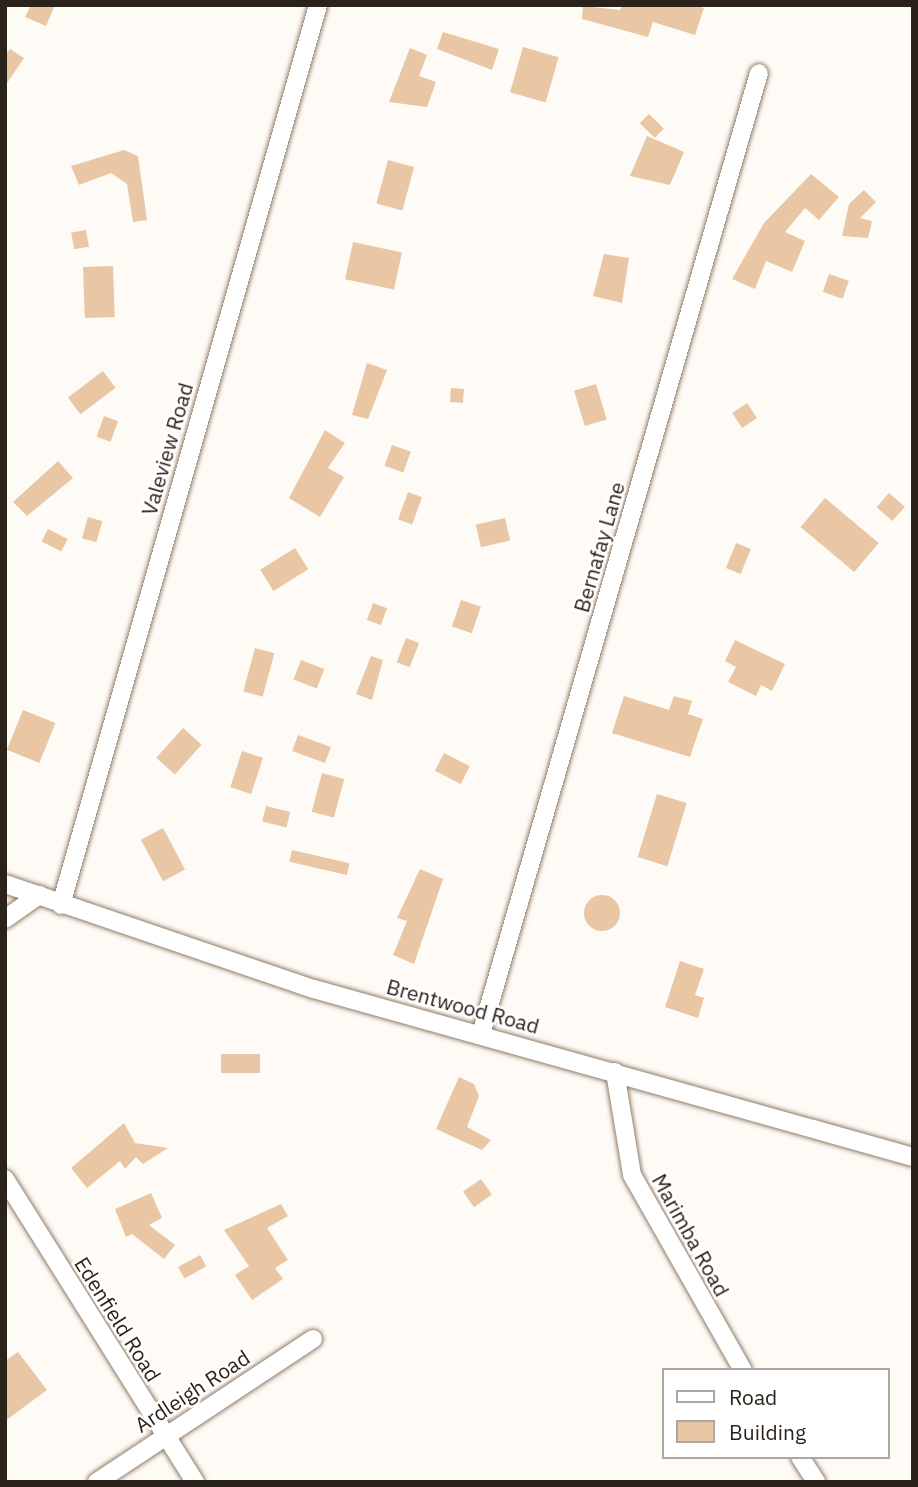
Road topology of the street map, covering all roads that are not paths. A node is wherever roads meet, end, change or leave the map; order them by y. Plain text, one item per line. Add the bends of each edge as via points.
1 (318, 5) edge
2 (758, 73) dead end
3 (5, 884) edge
4 (39, 895) junction
5 (61, 905) junction
6 (5, 919) edge
7 (481, 1034) junction
8 (615, 1072) junction
9 (913, 1157) edge
10 (5, 1179) edge
11 (313, 1339) dead end
12 (742, 1368) edge
13 (165, 1435) junction
14 (801, 1459) edge
15 (97, 1482) edge
16 (195, 1482) edge
17 (816, 1482) edge

1 - 5 street, Valeview Road
2 - 7 street, Bernafay Lane
3 - 4 street, Brentwood Road
4 - 5 street, Brentwood Road
4 - 6 street
5 - 7 street, Brentwood Road via 314,989
7 - 8 street, Brentwood Road
8 - 9 street, Brentwood Road
8 - 12 street, Marimba Road via 632,1175
10 - 13 street, Edenfield Road
11 - 13 street, Ardleigh Road
13 - 15 street, Ardleigh Road
13 - 16 street, Edenfield Road
14 - 17 street

